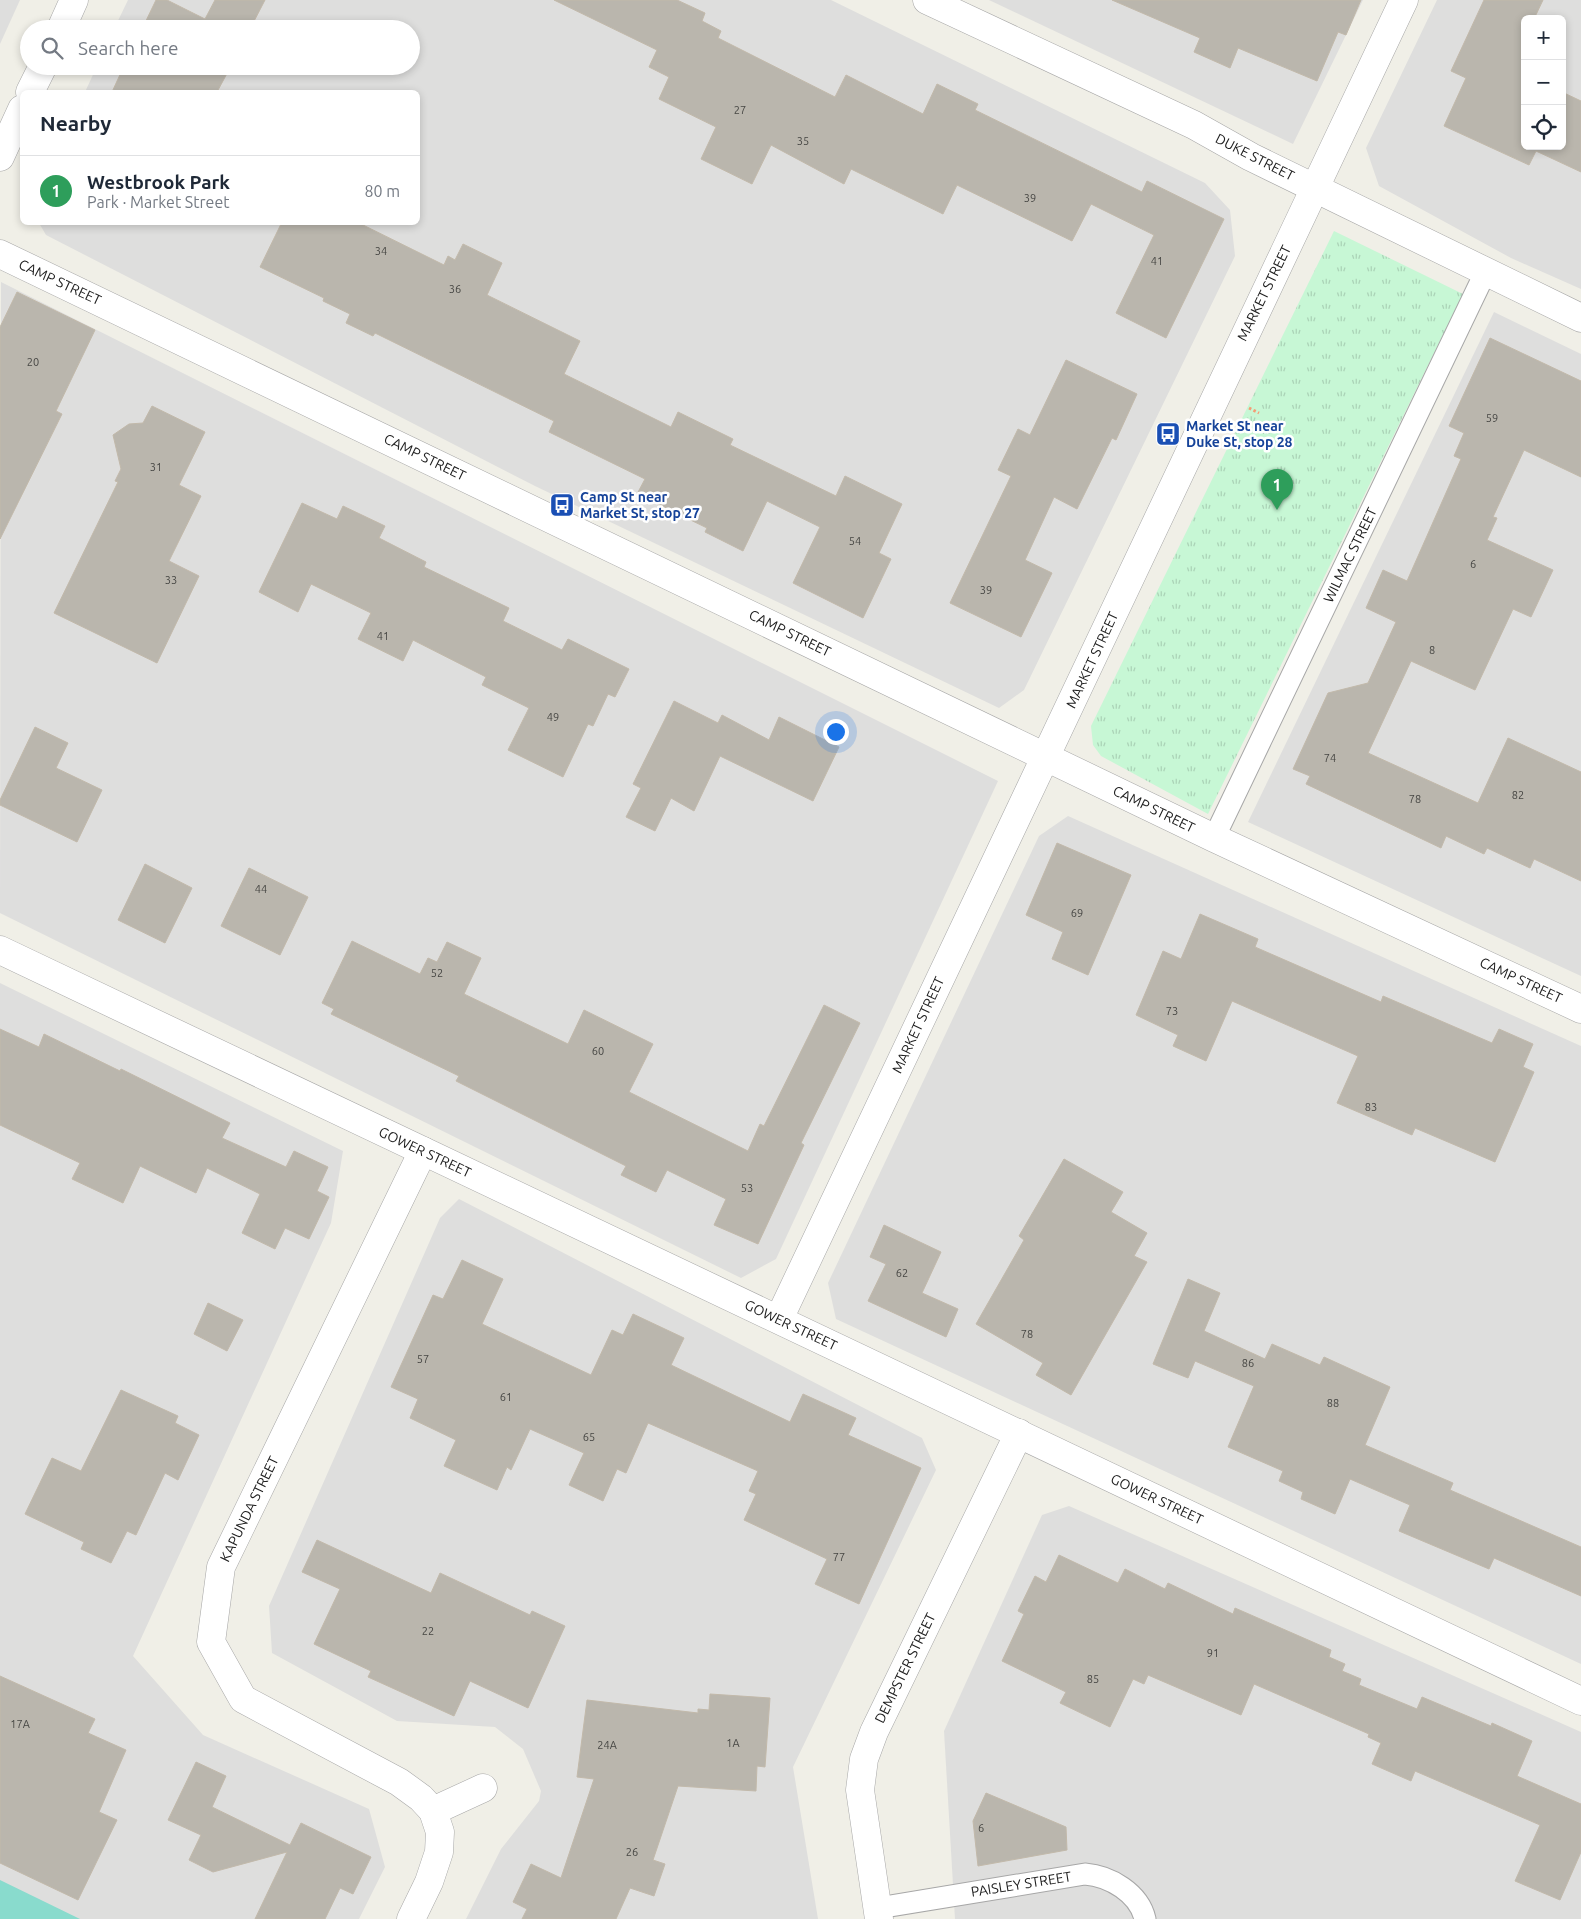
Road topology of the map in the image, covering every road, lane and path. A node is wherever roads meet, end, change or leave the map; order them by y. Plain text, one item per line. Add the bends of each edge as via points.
1 (74, 0) edge
2 (927, 0) edge
3 (1404, 0) edge
4 (64, 20) edge
5 (38, 75) edge
6 (31, 90) edge
7 (20, 113) edge
8 (0, 157) edge
9 (1315, 188) junction
10 (0, 254) edge
11 (1485, 273) junction
12 (1581, 318) edge
13 (1046, 757) junction
14 (1214, 838) junction
15 (0, 950) edge
16 (1581, 1009) edge
17 (423, 1151) junction
18 (779, 1319) junction
19 (1019, 1433) junction
20 (1581, 1701) edge
21 (483, 1788) dead end
22 (433, 1811) junction
23 (878, 1914) edge
24 (411, 1919) edge
25 (1145, 1919) edge

1 - 4 street
2 - 9 street, DUKE STREET via 1194,126
3 - 9 street, MARKET STREET
5 - 6 street
7 - 8 street
9 - 11 street, DUKE STREET
9 - 13 street, MARKET STREET
10 - 13 street, CAMP STREET
11 - 12 street, DUKE STREET
11 - 14 lane, WILMAC STREET
13 - 14 street, CAMP STREET
13 - 18 street, MARKET STREET
14 - 16 street, CAMP STREET
15 - 17 street, GOWER STREET
17 - 18 street, GOWER STREET
17 - 22 street, KAPUNDA STREET via 221,1567 211,1642 243,1700 399,1782
18 - 19 street, GOWER STREET
19 - 20 street, GOWER STREET
19 - 23 street, DEMPSTER STREET via 874,1732 864,1759 861,1805
21 - 22 street
22 - 24 street, KAPUNDA STREET via 440,1832 439,1852 430,1882
23 - 25 lane, PAISLEY STREET via 1085,1874 1102,1877 1126,1890

